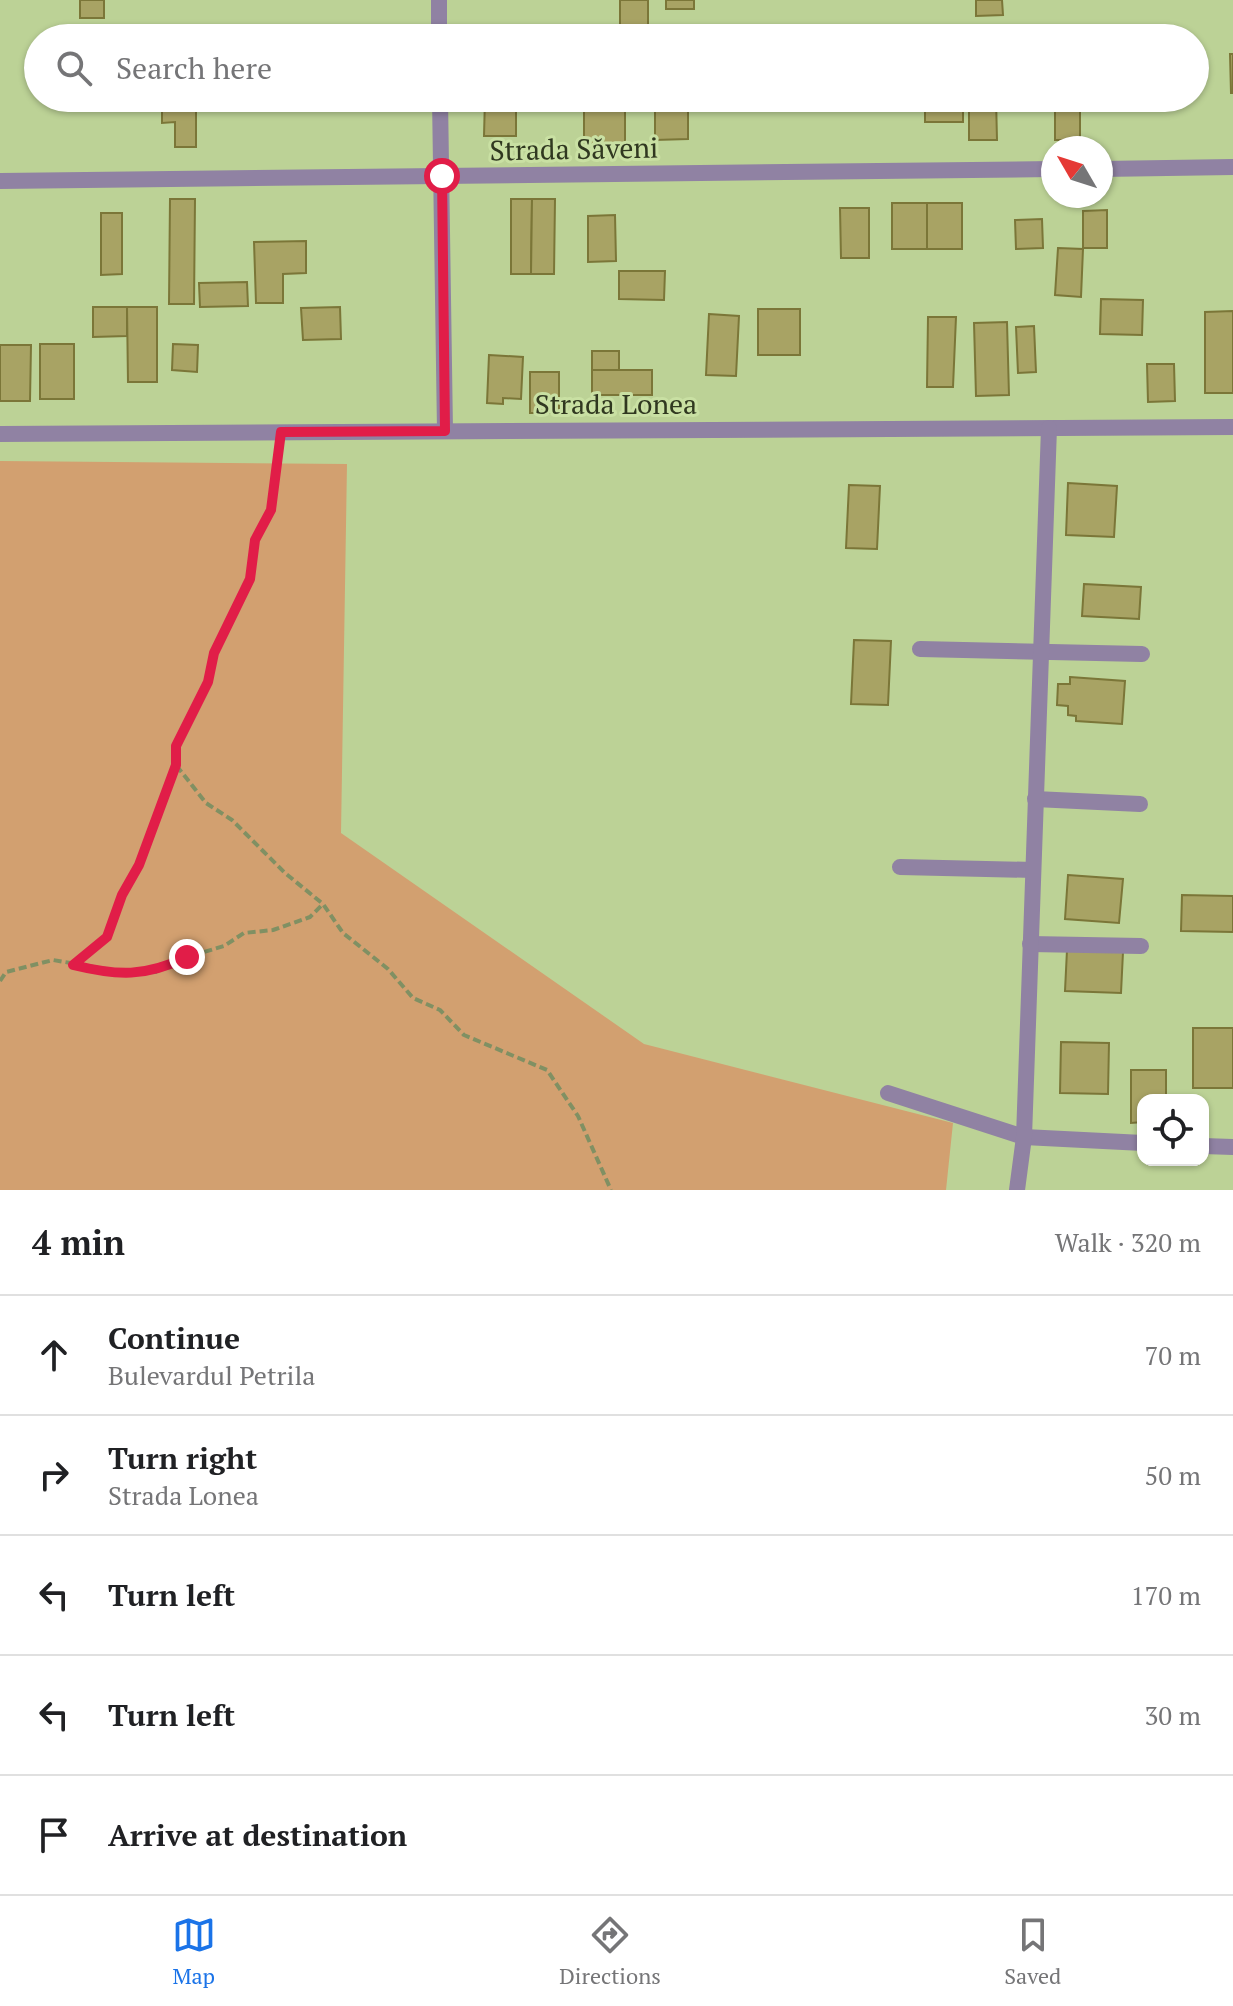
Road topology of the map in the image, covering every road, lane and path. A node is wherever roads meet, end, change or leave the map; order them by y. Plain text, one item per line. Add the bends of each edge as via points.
1 (439, 0) edge
2 (439, 24) edge
3 (440, 112) edge
4 (1233, 167) edge
5 (1041, 169) edge
6 (1113, 169) edge
7 (442, 176) junction
8 (0, 181) edge
9 (1233, 427) edge
10 (1049, 428) junction
11 (445, 431) junction
12 (281, 432) junction
13 (0, 434) edge
14 (920, 649) dead end
15 (1040, 653) junction
16 (1142, 654) dead end
17 (176, 765) junction
18 (1035, 799) junction
19 (1140, 804) dead end
20 (900, 867) dead end
21 (1033, 870) junction
22 (323, 904) junction
23 (1030, 944) junction
24 (1141, 946) dead end
25 (73, 965) junction
26 (0, 981) edge
27 (888, 1093) dead end
28 (1024, 1137) junction
29 (1137, 1143) edge
30 (1209, 1146) edge
31 (1233, 1147) edge
32 (611, 1190) edge
33 (1017, 1190) edge

1 - 2 street
3 - 7 street
4 - 6 street
5 - 7 street, Strada Săveni
7 - 8 street, Strada Săveni
7 - 11 street
9 - 10 street, Strada Lonea
10 - 11 street, Strada Lonea
10 - 15 street
11 - 12 street, Strada Lonea
12 - 13 street, Strada Lonea
12 - 17 path via 271,510 255,540 250,579 176,746
14 - 15 street
15 - 16 street
15 - 18 street
17 - 22 path via 206,803 232,820
17 - 25 path via 107,937
18 - 19 street
18 - 21 street
20 - 21 street
21 - 23 street
22 - 25 path via 310,917 244,933 156,972
22 - 32 path via 343,933 388,969 413,998 440,1010 464,1035 547,1070 578,1116
23 - 24 street
23 - 28 street
25 - 26 path via 36,962 6,972
27 - 28 street
28 - 29 street
28 - 33 street
30 - 31 street

